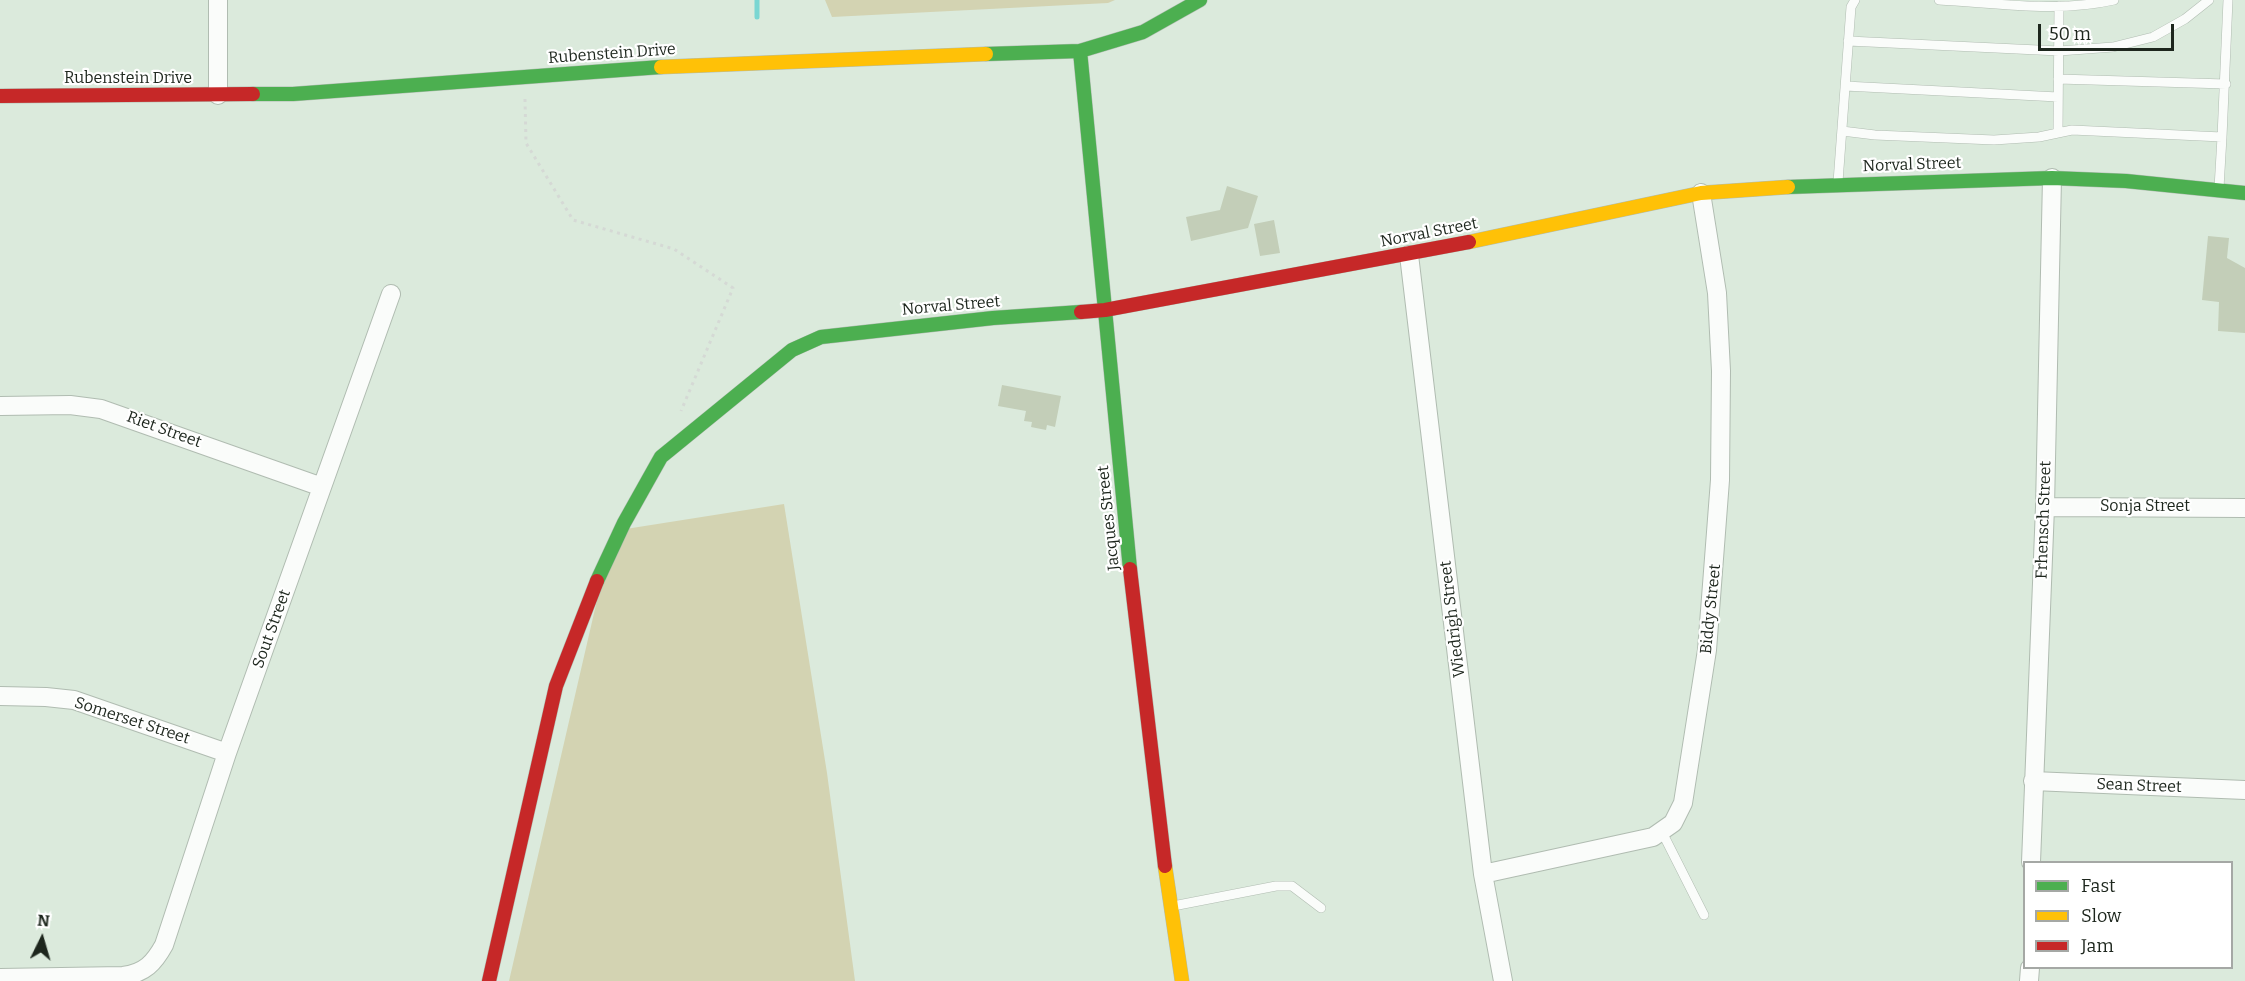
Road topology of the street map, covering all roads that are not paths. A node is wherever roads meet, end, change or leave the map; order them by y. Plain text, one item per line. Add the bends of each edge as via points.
1 (218, 0) edge
2 (1200, 0) edge
3 (1855, 0) edge
4 (1938, 0) edge
5 (2114, 0) edge
6 (2209, 0) edge
7 (2228, 0) edge
8 (2060, 6) junction
9 (1848, 41) junction
10 (1080, 51) junction
11 (2059, 51) junction
12 (2058, 79) junction
13 (2226, 84) junction
14 (1845, 86) junction
15 (0, 90) edge
16 (7, 95) edge
17 (218, 95) junction
18 (2058, 97) junction
19 (1842, 131) junction
20 (2058, 132) junction
21 (2222, 137) junction
22 (2052, 178) junction
23 (1838, 184) junction
24 (2219, 190) junction
25 (1701, 193) junction
26 (2245, 193) edge
27 (1409, 255) junction
28 (391, 294) dead end
29 (1105, 310) junction
30 (0, 406) edge
31 (322, 487) junction
32 (2045, 507) junction
33 (2245, 508) edge
34 (0, 696) edge
35 (227, 753) junction
36 (2033, 781) junction
37 (2245, 790) edge
38 (1662, 832) junction
39 (2031, 861) edge
40 (1483, 874) junction
41 (1171, 907) junction
42 (1321, 908) dead end
43 (1704, 915) dead end
44 (0, 978) edge
45 (489, 981) edge
46 (1182, 981) edge
47 (1503, 981) edge

1 - 17 street
2 - 10 street, Rubenstein Drive via 1157,27 1127,40
3 - 9 lane
4 - 8 lane
5 - 8 lane via 2088,6
6 - 11 lane via 2153,37 2114,47
7 - 13 lane
8 - 11 lane
9 - 11 lane
9 - 14 lane
10 - 17 street, Rubenstein Drive via 696,64 293,94
10 - 29 street, Jacques Street
11 - 12 lane
12 - 13 lane
12 - 18 lane
13 - 21 lane
14 - 18 lane
14 - 19 lane
15 - 16 street, Rubenstein Drive
16 - 17 street, Rubenstein Drive
18 - 20 lane
19 - 20 lane via 1994,140
19 - 23 lane
20 - 21 lane
21 - 24 lane
22 - 23 street, Norval Street
22 - 24 street, Norval Street
22 - 32 street, Frhensch Street
23 - 25 street, Norval Street
24 - 26 street, Norval Street
25 - 27 street, Norval Street
25 - 38 street, Biddy Street via 1714,270 1721,361 1718,532 1707,650 1683,803 1673,823
27 - 29 street, Norval Street
27 - 40 street, Wiedrigh Street
28 - 31 street, Sout Street
29 - 41 street, Jacques Street via 1138,649
29 - 45 street, Norval Street via 993,318 808,341 662,457 624,523 591,593 556,686
30 - 31 street, Riet Street via 70,405 101,409
31 - 35 street, Sout Street
32 - 33 street, Sonja Street
32 - 36 street, Frhensch Street
34 - 35 street, Somerset Street via 74,700
35 - 44 street, Sout Street via 164,945 153,963 136,975
36 - 37 street, Sean Street
36 - 39 street, Frhensch Street
38 - 40 street via 1642,840
38 - 43 lane
40 - 47 street, Wiedrigh Street
41 - 42 lane via 1293,886
41 - 46 street, Jacques Street

